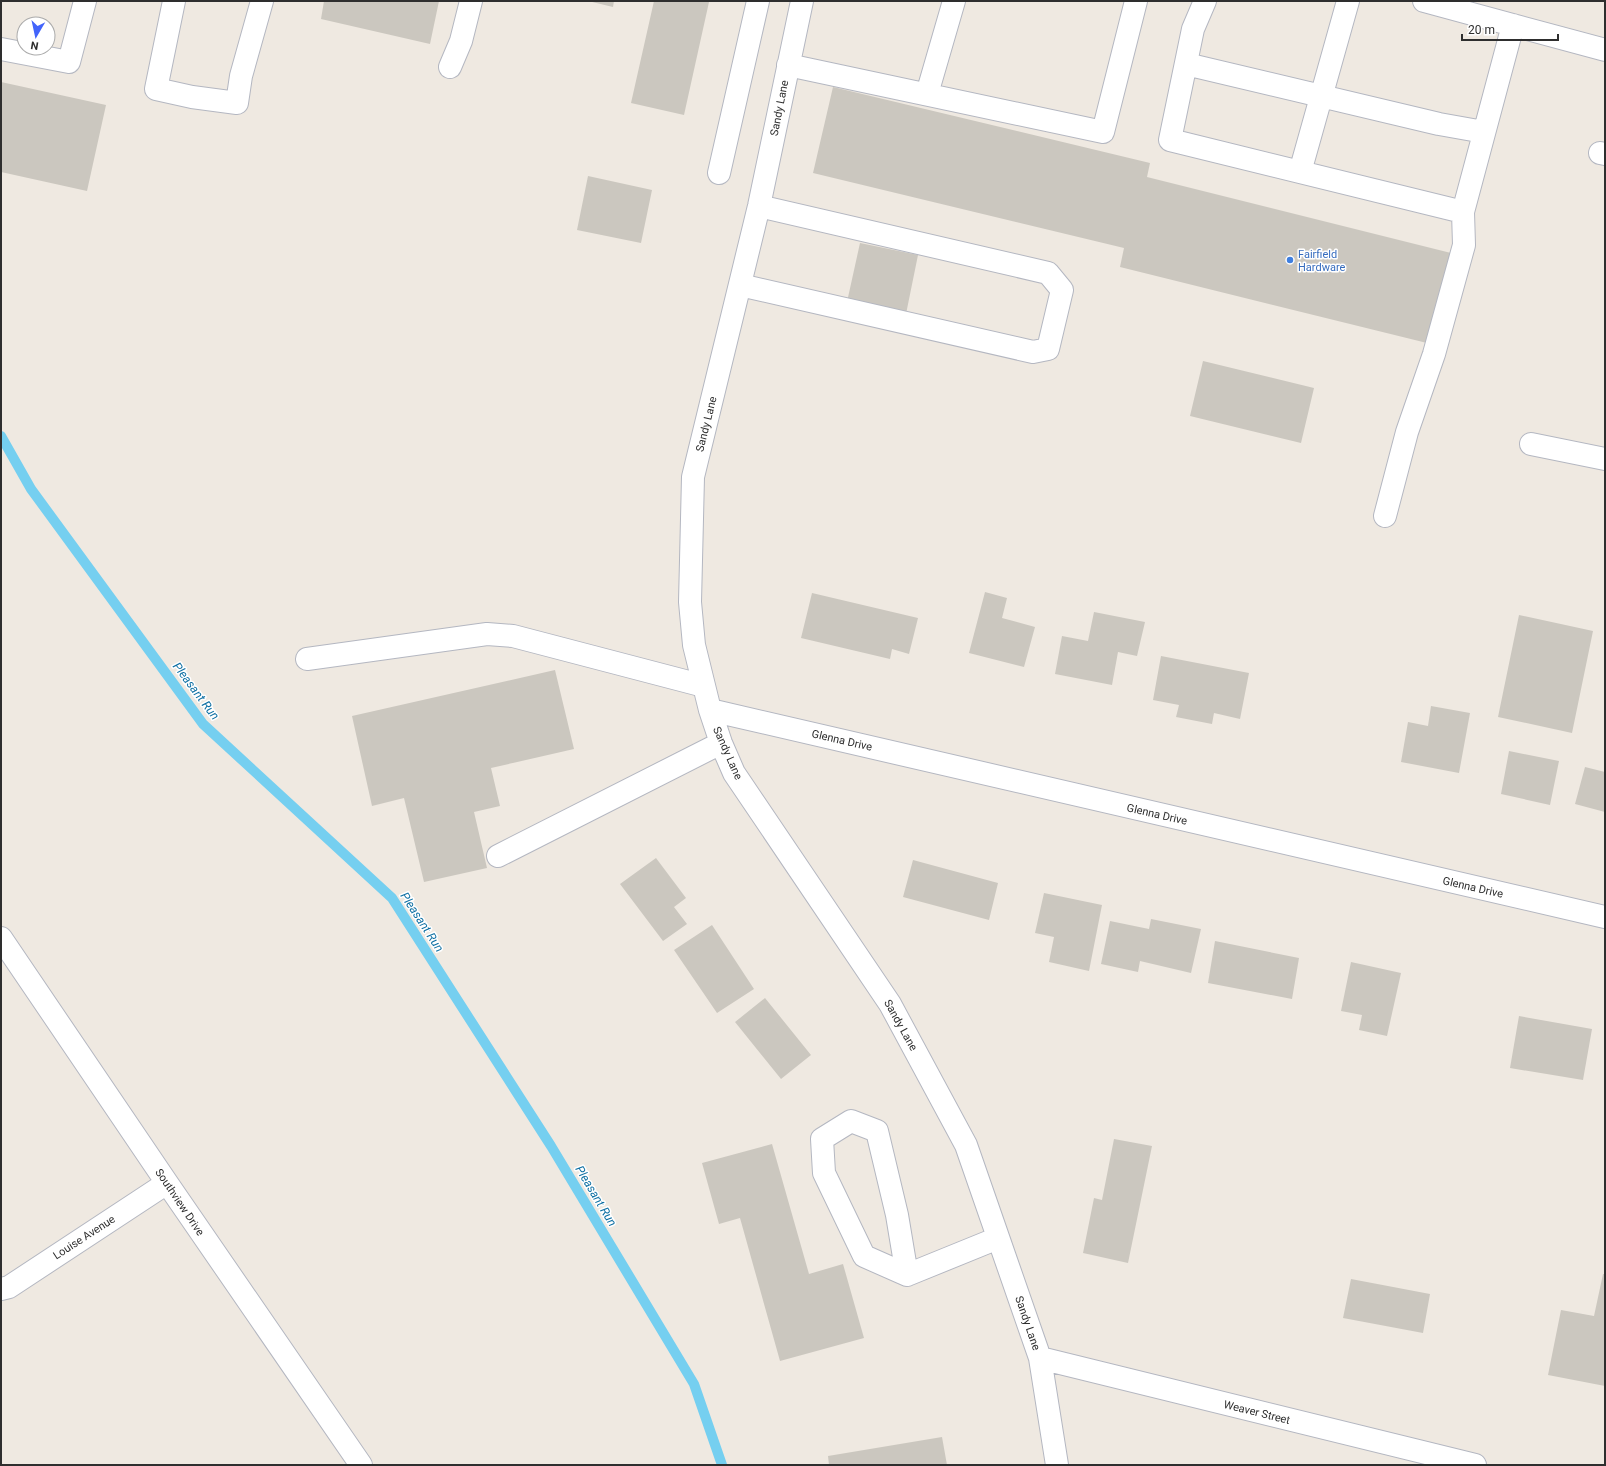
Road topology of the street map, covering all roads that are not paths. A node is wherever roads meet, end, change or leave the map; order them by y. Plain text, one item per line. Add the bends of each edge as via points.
1 (85, 1) edge
2 (174, 1) edge
3 (262, 1) edge
4 (470, 1) edge
5 (758, 1) edge
6 (802, 1) edge
7 (954, 1) edge
8 (1136, 1) edge
9 (1205, 1) edge
10 (1348, 1) edge
11 (1424, 1) edge
12 (1513, 25) junction
13 (1, 49) edge
14 (1605, 50) edge
15 (1186, 64) junction
16 (788, 65) junction
17 (450, 67) dead end
18 (927, 94) junction
19 (1322, 96) junction
20 (1484, 132) junction
21 (1300, 172) junction
22 (719, 173) dead end
23 (759, 206) junction
24 (1463, 212) junction
25 (740, 285) junction
26 (1531, 444) dead end
27 (1605, 459) edge
28 (1385, 516) dead end
29 (307, 659) dead end
30 (704, 686) junction
31 (710, 710) junction
32 (721, 743) junction
33 (498, 856) dead end
34 (1605, 917) edge
35 (1, 938) edge
36 (167, 1184) junction
37 (998, 1238) junction
38 (907, 1275) junction
39 (1, 1289) edge
40 (1040, 1358) junction
41 (361, 1465) edge
42 (1057, 1465) edge
43 (1474, 1465) edge

1 - 13 street via 70,62
2 - 3 street via 156,89 237,103 241,76
4 - 17 street via 461,41
5 - 22 street
6 - 16 street, Sandy Lane
7 - 18 street
8 - 18 street via 1103,132
9 - 15 street via 1193,29
10 - 19 street
11 - 12 street
12 - 14 street
12 - 20 street
15 - 19 street
15 - 21 street via 1170,140
16 - 18 street
16 - 23 street, Sandy Lane
19 - 20 street
19 - 21 street
20 - 24 street
21 - 24 street
23 - 25 street, Sandy Lane
23 - 25 street via 1048,273 1062,290 1048,349 1034,352
24 - 28 street via 1464,245 1434,354 1407,432
25 - 30 street, Sandy Lane via 693,476 690,602 694,645
26 - 27 street
29 - 30 street via 494,634 513,636
30 - 31 street, Sandy Lane
31 - 32 street, Sandy Lane
31 - 34 street, Glenna Drive
32 - 33 street
32 - 37 street, Sandy Lane via 734,773 890,1004 966,1145
35 - 36 street, Southview Drive
36 - 39 street, Louise Avenue via 9,1287
36 - 41 street, Southview Drive
37 - 38 street
37 - 40 street, Sandy Lane
38 - 38 street via 864,1256 824,1173 822,1140 851,1121 877,1131 897,1215
40 - 42 street, Sandy Lane
40 - 43 street, Weaver Street

